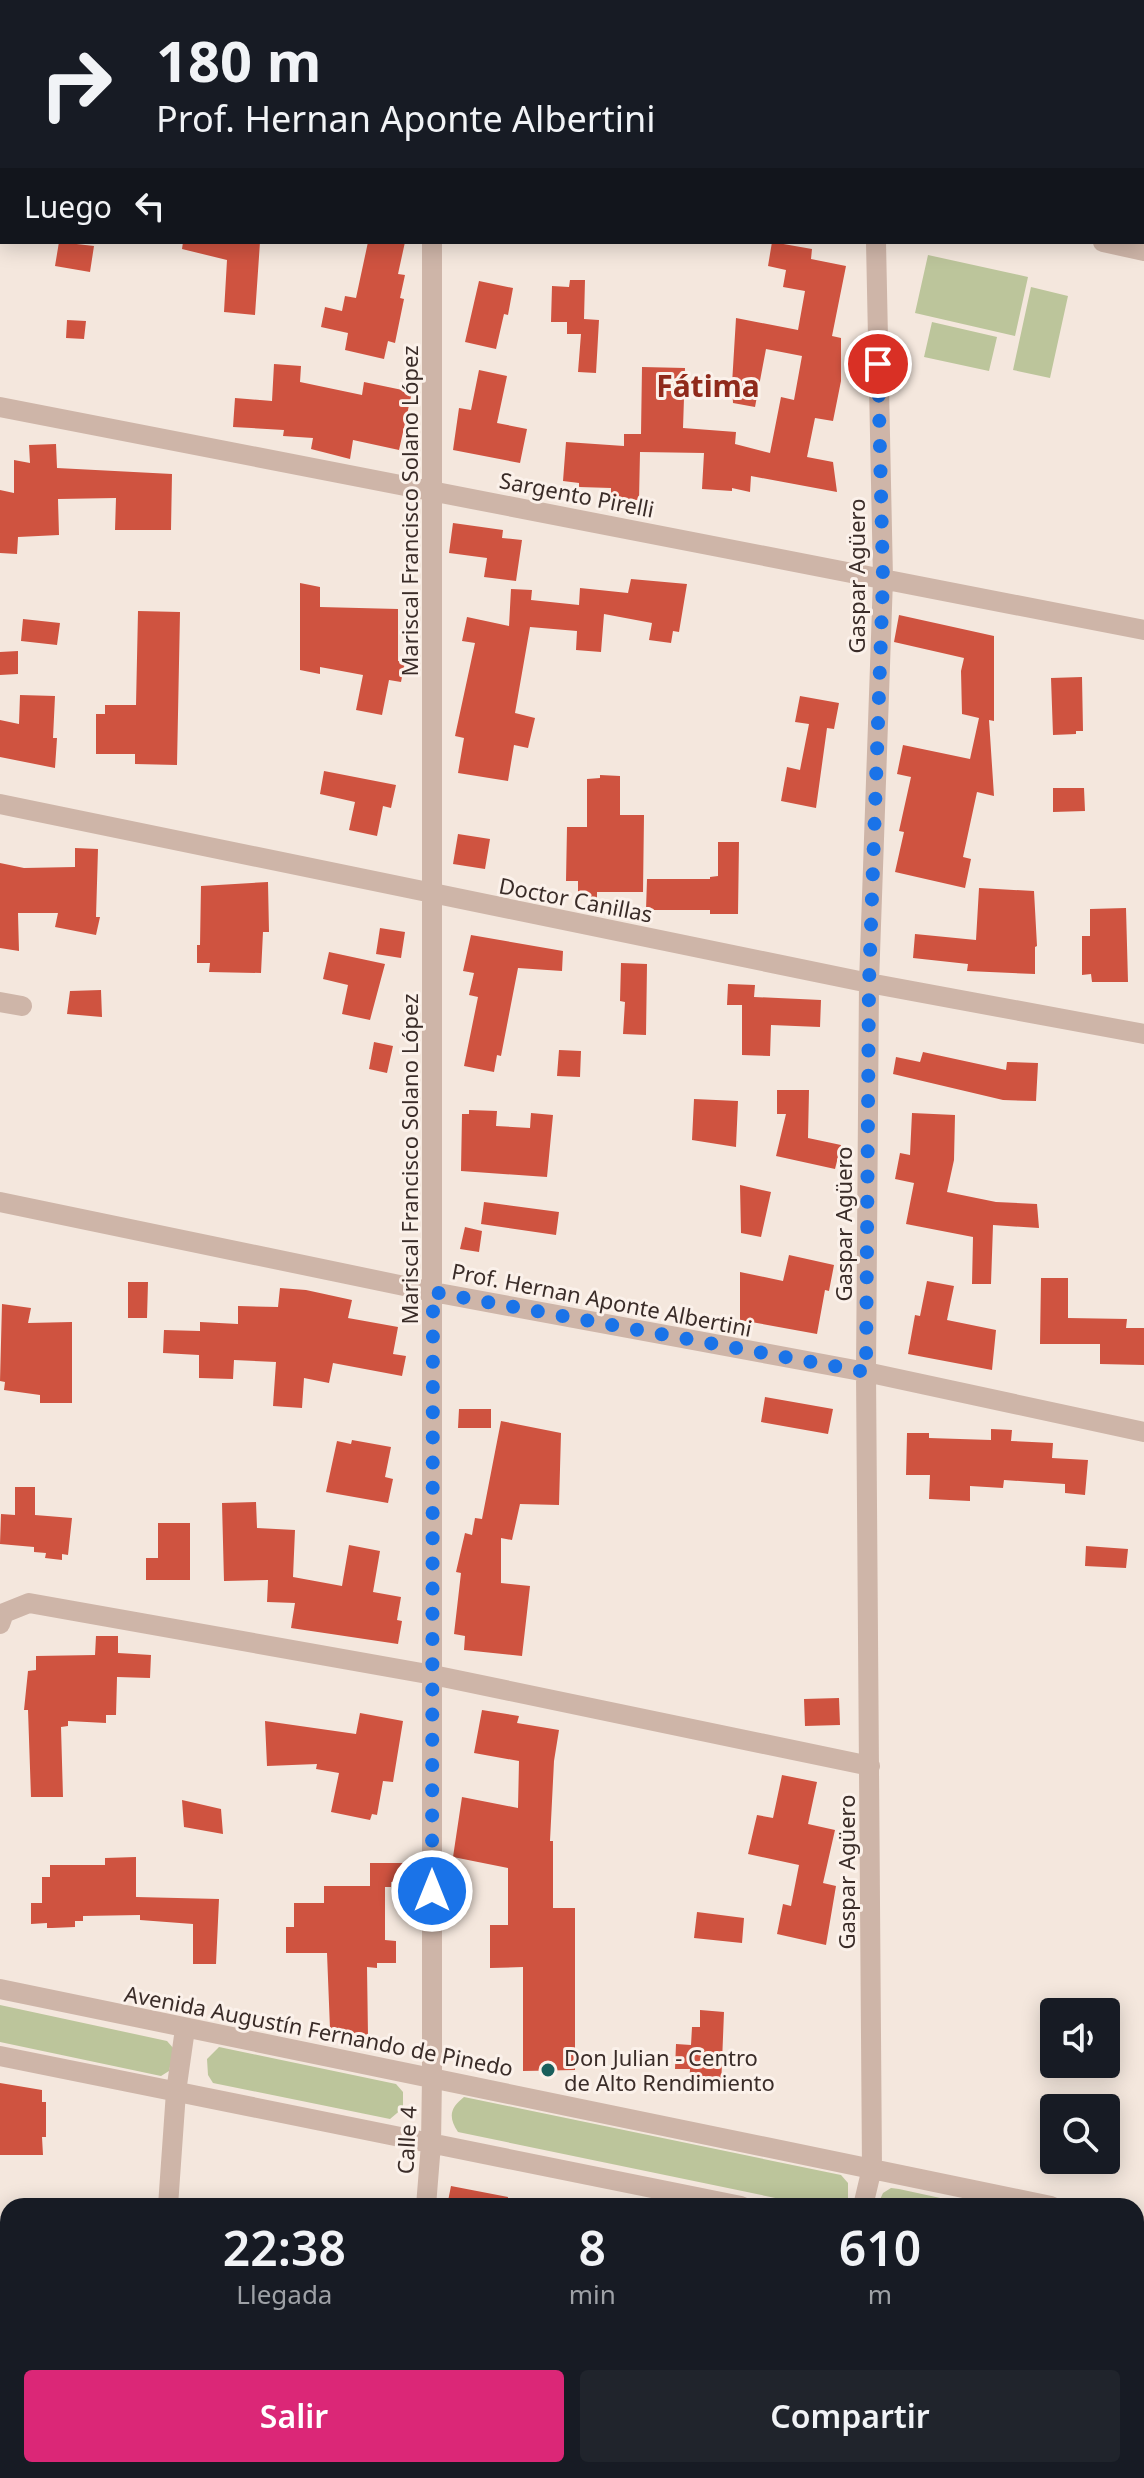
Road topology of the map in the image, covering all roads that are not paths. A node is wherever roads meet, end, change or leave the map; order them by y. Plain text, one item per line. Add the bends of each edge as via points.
1 (432, 244) edge
2 (876, 244) edge
3 (1112, 244) edge
4 (1144, 251) edge
5 (0, 407) edge
6 (433, 490) junction
7 (883, 579) junction
8 (1144, 630) edge
9 (0, 804) edge
10 (433, 895) junction
11 (869, 983) junction
12 (0, 1002) edge
13 (22, 1006) dead end
14 (1144, 1034) edge
15 (0, 1202) edge
16 (433, 1292) junction
17 (866, 1372) junction
18 (1144, 1432) edge
19 (0, 1624) edge
20 (433, 1675) junction
21 (870, 1766) junction
22 (0, 1989) edge
23 (185, 2029) junction
24 (0, 2056) edge
25 (432, 2077) junction
26 (176, 2092) junction
27 (431, 2144) junction
28 (872, 2168) junction
29 (169, 2198) edge
30 (427, 2198) edge
31 (701, 2198) edge
32 (865, 2198) edge
33 (1013, 2198) edge

1 - 6 street, Mariscal Francisco Solano López
2 - 7 street, Gaspar Agüero
3 - 4 street
5 - 6 street, Sargento Pirelli
6 - 7 street, Sargento Pirelli
6 - 10 street, Mariscal Francisco Solano López
7 - 8 street, Sargento Pirelli
7 - 11 street, Gaspar Agüero
9 - 10 street, Doctor Canillas
10 - 11 street, Doctor Canillas
10 - 16 street, Mariscal Francisco Solano López
11 - 14 street, Doctor Canillas
11 - 17 street, Gaspar Agüero
12 - 13 street
15 - 16 street, Prof. Hernan Aponte Albertini
16 - 17 street, Prof. Hernan Aponte Albertini
16 - 20 street, Mariscal Francisco Solano López
17 - 18 street, Prof. Hernan Aponte Albertini
17 - 21 street, Gaspar Agüero
19 - 20 street via 4,1613 29,1603
20 - 21 street
20 - 25 street, Mariscal Francisco Solano López
21 - 28 street, Gaspar Agüero
22 - 23 street, Avenida Augustín Fernando de Pinedo
23 - 25 street, Avenida Augustín Fernando de Pinedo
23 - 26 street
24 - 26 street
25 - 27 street, Calle 4
25 - 28 street, Avenida Augustín Fernando de Pinedo
26 - 27 street
26 - 29 street
27 - 30 street, Calle 4
27 - 31 street
28 - 32 street, Gaspar Agüero
28 - 33 street, Avenida Augustín Fernando de Pinedo

